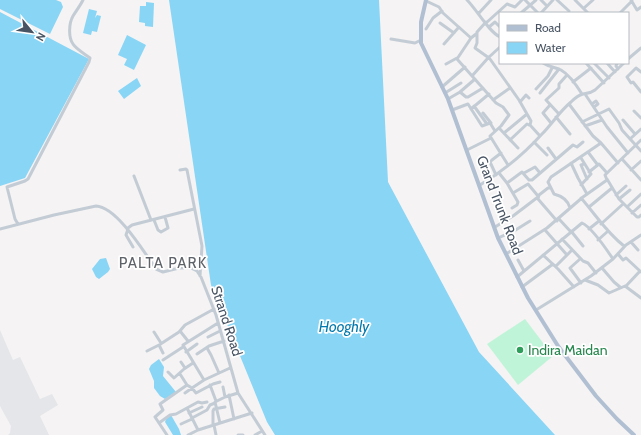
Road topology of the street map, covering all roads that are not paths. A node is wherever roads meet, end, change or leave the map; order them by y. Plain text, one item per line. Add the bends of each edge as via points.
1 (83, 0) edge
2 (426, 0) edge
3 (467, 0) edge
4 (474, 0) edge
5 (491, 0) edge
6 (525, 0) edge
7 (536, 0) edge
8 (541, 0) edge
9 (553, 0) edge
10 (557, 0) edge
11 (576, 0) edge
12 (593, 0) edge
13 (632, 0) edge
14 (471, 4) junction
15 (531, 5) junction
16 (547, 6) junction
17 (584, 8) junction
18 (641, 8) edge
19 (442, 11) junction
20 (569, 11) dead end
21 (522, 12) edge
22 (539, 12) edge
23 (541, 12) edge
24 (587, 12) edge
25 (621, 12) edge
26 (479, 13) junction
27 (494, 16) junction
28 (496, 22) junction
29 (440, 23) dead end
30 (486, 23) junction
31 (499, 26) edge
32 (459, 27) junction
33 (489, 27) junction
34 (426, 28) dead end
35 (454, 33) junction
36 (476, 34) junction
37 (499, 36) edge
38 (471, 38) junction
39 (392, 39) dead end
40 (421, 40) junction
41 (444, 44) dead end
42 (499, 48) edge
43 (641, 48) edge
44 (637, 51) junction
45 (641, 54) edge
46 (629, 57) edge
47 (457, 58) junction
48 (488, 58) junction
49 (446, 64) dead end
50 (546, 64) edge
51 (587, 64) edge
52 (595, 64) edge
53 (608, 64) edge
54 (617, 64) edge
55 (623, 64) edge
56 (465, 67) junction
57 (552, 68) junction
58 (591, 68) junction
59 (559, 69) junction
60 (617, 70) junction
61 (641, 72) edge
62 (472, 76) junction
63 (567, 76) junction
64 (609, 78) junction
65 (475, 79) junction
66 (573, 82) junction
67 (461, 83) dead end
68 (604, 83) junction
69 (442, 87) junction
70 (483, 88) junction
71 (510, 88) junction
72 (536, 89) dead end
73 (460, 92) junction
74 (641, 92) edge
75 (445, 93) junction
76 (540, 93) dead end
77 (489, 94) junction
78 (584, 94) junction
79 (529, 98) dead end
80 (448, 100) junction
81 (494, 100) junction
82 (520, 102) junction
83 (569, 104) junction
84 (550, 105) junction
85 (474, 106) junction
86 (471, 109) junction
87 (452, 110) junction
88 (634, 111) dead end
89 (483, 113) dead end
90 (527, 114) junction
91 (559, 114) junction
92 (599, 114) junction
93 (556, 117) junction
94 (641, 118) edge
95 (602, 120) junction
96 (623, 120) dead end
97 (505, 122) junction
98 (582, 122) junction
99 (551, 123) junction
100 (489, 124) junction
101 (529, 125) junction
102 (585, 126) junction
103 (499, 128) junction
104 (510, 128) junction
105 (641, 130) edge
106 (495, 131) junction
107 (504, 133) junction
108 (570, 134) dead end
109 (635, 135) junction
110 (540, 136) junction
111 (491, 138) junction
112 (630, 139) junction
113 (510, 140) junction
114 (641, 141) edge
115 (534, 142) junction
116 (583, 142) dead end
117 (601, 143) junction
118 (636, 145) junction
119 (518, 148) dead end
120 (548, 148) dead end
121 (467, 150) junction
122 (641, 151) edge
123 (588, 152) junction
124 (628, 152) junction
125 (501, 153) junction
126 (547, 155) dead end
127 (581, 158) junction
128 (556, 159) junction
129 (622, 159) junction
130 (641, 161) edge
131 (571, 163) junction
132 (618, 163) junction
133 (584, 164) junction
134 (597, 164) junction
135 (508, 165) junction
136 (180, 170) dead end
137 (631, 170) junction
138 (589, 172) junction
139 (524, 173) junction
140 (540, 173) junction
141 (607, 173) junction
142 (498, 174) junction
143 (134, 176) dead end
144 (587, 179) junction
145 (607, 179) junction
146 (641, 180) edge
147 (507, 183) junction
148 (480, 185) junction
149 (581, 185) junction
150 (626, 186) dead end
151 (551, 188) junction
152 (612, 188) junction
153 (630, 190) dead end
154 (513, 193) junction
155 (587, 194) junction
156 (641, 194) edge
157 (616, 195) junction
158 (538, 197) junction
159 (581, 198) junction
160 (619, 199) junction
161 (623, 204) junction
162 (517, 205) junction
163 (641, 205) edge
164 (589, 207) junction
165 (512, 208) dead end
166 (570, 208) junction
167 (627, 208) junction
168 (194, 209) junction
169 (522, 210) junction
170 (632, 213) junction
171 (641, 215) edge
172 (165, 217) junction
173 (152, 220) junction
174 (558, 220) junction
175 (530, 221) dead end
176 (600, 223) junction
177 (18, 224) junction
178 (494, 227) junction
179 (128, 228) junction
180 (0, 229) edge
181 (590, 229) junction
182 (545, 230) junction
183 (571, 232) junction
184 (607, 232) junction
185 (641, 236) edge
186 (498, 238) junction
187 (562, 239) junction
188 (598, 240) junction
189 (631, 242) junction
190 (557, 244) junction
191 (583, 246) dead end
192 (624, 246) junction
193 (133, 247) dead end
194 (572, 250) junction
195 (638, 250) dead end
196 (506, 254) junction
197 (618, 254) junction
198 (543, 255) junction
199 (567, 255) junction
200 (580, 258) junction
201 (612, 259) junction
202 (518, 260) dead end
203 (554, 265) junction
204 (602, 268) junction
205 (524, 271) junction
206 (641, 272) edge
207 (596, 273) junction
208 (200, 276) junction
209 (517, 277) junction
210 (585, 280) junction
211 (581, 283) junction
212 (626, 286) junction
213 (522, 287) junction
214 (574, 287) junction
215 (620, 287) junction
216 (641, 298) edge
217 (214, 309) junction
218 (536, 310) junction
219 (218, 323) junction
220 (180, 331) junction
221 (220, 331) junction
222 (154, 332) dead end
223 (208, 337) dead end
224 (188, 341) junction
225 (224, 341) junction
226 (160, 344) junction
227 (197, 344) dead end
228 (183, 347) junction
229 (207, 348) dead end
230 (147, 352) dead end
231 (186, 352) junction
232 (163, 353) dead end
233 (197, 354) dead end
234 (163, 360) dead end
235 (181, 362) dead end
236 (193, 363) junction
237 (185, 368) junction
238 (230, 368) junction
239 (168, 372) dead end
240 (218, 373) junction
241 (180, 374) junction
242 (204, 380) junction
243 (220, 382) dead end
244 (187, 385) junction
245 (210, 385) junction
246 (223, 387) dead end
247 (192, 388) junction
248 (185, 393) dead end
249 (238, 393) junction
250 (227, 396) junction
251 (207, 402) dead end
252 (215, 402) junction
253 (202, 407) dead end
254 (225, 407) dead end
255 (187, 408) junction
256 (216, 409) junction
257 (189, 413) junction
258 (252, 414) junction
259 (192, 419) junction
260 (234, 419) junction
261 (159, 423) junction
262 (220, 423) junction
263 (181, 424) dead end
264 (214, 425) junction
265 (198, 430) junction
266 (262, 431) junction
267 (167, 435) edge
268 (188, 435) edge
269 (216, 435) edge
270 (238, 435) edge
271 (243, 435) edge
272 (255, 435) edge
273 (264, 435) edge
274 (634, 435) edge

1 - 177 street via 73,15 70,37 72,43 90,58 90,62 28,179 6,187
2 - 19 street
2 - 40 main road, Grand Trunk Road
3 - 14 street
4 - 14 street
5 - 26 street
6 - 15 street
6 - 27 street via 514,7 507,4
7 - 15 street
8 - 16 street
9 - 16 street
10 - 20 street
11 - 17 street
12 - 17 street
13 - 18 street via 639,12
13 - 25 street
14 - 26 street
15 - 21 street
15 - 22 street
16 - 23 street
17 - 24 street
19 - 32 street
19 - 34 street
26 - 30 street
27 - 28 street
27 - 30 street
28 - 31 street
28 - 33 street
29 - 35 street
30 - 33 street
30 - 36 street
32 - 35 street
32 - 38 street
33 - 37 street
35 - 41 street
36 - 38 street
36 - 48 street via 475,49
38 - 47 street
39 - 40 street via 415,43
40 - 69 main road, Grand Trunk Road
42 - 48 street
43 - 44 street
44 - 45 street
44 - 46 street
47 - 49 street
47 - 56 street
48 - 62 street
48 - 71 street
50 - 57 street
51 - 58 street
52 - 64 street
53 - 60 street
54 - 60 street
55 - 60 street
56 - 62 street
56 - 69 street
57 - 59 street
57 - 72 street
58 - 66 street
58 - 68 street
59 - 63 street
59 - 76 street
60 - 64 street
61 - 74 street via 636,68 627,78
62 - 65 street
63 - 66 street
63 - 84 street via 546,100
64 - 68 street
65 - 70 street
65 - 73 street
66 - 78 street
67 - 75 street
68 - 78 street via 591,93
69 - 75 main road, Grand Trunk Road
70 - 73 street via 467,97
70 - 77 street
71 - 81 street
71 - 82 street
73 - 80 street
75 - 80 main road, Grand Trunk Road
77 - 81 street
77 - 85 street
78 - 83 street
78 - 92 street
79 - 82 street via 526,95
80 - 87 main road, Grand Trunk Road
81 - 97 street via 508,114
82 - 90 street
83 - 91 street
83 - 98 street
84 - 91 street
84 - 99 street via 543,113
85 - 86 street
85 - 100 street
86 - 87 street via 466,104
86 - 100 street via 482,126
87 - 121 main road, Grand Trunk Road
88 - 94 street
89 - 100 street
90 - 101 street via 531,121
90 - 104 street
91 - 93 street
92 - 95 street
92 - 98 street
92 - 112 street via 609,109
93 - 99 street
93 - 108 street
95 - 102 street
95 - 124 street
96 - 109 street
97 - 103 street
97 - 104 street
98 - 102 street
99 - 110 street
100 - 106 street
101 - 110 street
101 - 113 street via 527,124
102 - 117 street
103 - 106 street
103 - 107 street
104 - 107 street
105 - 109 street
106 - 111 street via 490,135
107 - 113 street
109 - 112 street
109 - 114 street
110 - 115 street
111 - 121 street
111 - 125 street
112 - 118 street
113 - 119 street
114 - 118 street
115 - 126 street
115 - 135 street
116 - 128 street via 577,147 573,145
117 - 123 street
117 - 132 street
118 - 122 street
118 - 124 street
120 - 128 street
121 - 148 main road, Grand Trunk Road
123 - 127 street
123 - 134 street
124 - 129 street
125 - 135 street
125 - 142 street via 490,162
127 - 131 street
127 - 133 street
128 - 140 street
129 - 132 street
129 - 137 street
130 - 137 street
131 - 149 street
131 - 151 street via 549,179
132 - 141 street
133 - 138 street
133 - 144 street via 581,166
134 - 138 street
134 - 141 street via 600,164
135 - 142 street
136 - 168 street via 187,170
137 - 146 street
138 - 144 street via 591,175
139 - 140 street via 530,180
139 - 140 street via 535,166
139 - 147 street via 521,172
141 - 145 street
142 - 147 street
142 - 148 street
143 - 173 street
144 - 149 street
145 - 152 street
145 - 155 street
147 - 154 street
148 - 178 main road, Grand Trunk Road
149 - 155 street
150 - 157 street
151 - 158 street via 546,189
151 - 166 street
152 - 157 street
152 - 164 street
153 - 160 street
154 - 158 street via 528,184
154 - 162 street
155 - 159 street
156 - 167 street
157 - 160 street
158 - 169 street
158 - 174 street
159 - 164 street
159 - 166 street
160 - 161 street
161 - 167 street
161 - 176 street
162 - 165 street
162 - 169 street
163 - 170 street
164 - 176 street
166 - 174 street
167 - 170 street
168 - 172 street
168 - 208 street via 202,246
169 - 178 street
170 - 171 street via 638,218
172 - 173 street
172 - 173 street via 168,228 161,232
173 - 179 street
174 - 182 street
174 - 183 street
175 - 186 street
176 - 181 street
176 - 184 street
177 - 179 street, Strand Road via 96,206 105,208
177 - 180 street, Strand Road
178 - 186 main road, Grand Trunk Road
179 - 193 street via 127,238
179 - 208 street, Strand Road via 159,271 191,268
181 - 183 street via 582,223
181 - 188 street
182 - 190 street
182 - 196 street
183 - 187 street
183 - 191 street
184 - 188 street
184 - 192 street
185 - 189 street
186 - 196 main road, Grand Trunk Road
187 - 190 street
187 - 194 street
188 - 201 street
189 - 192 street
189 - 195 street
190 - 198 street
190 - 199 street
192 - 197 street
194 - 199 street
194 - 200 street
196 - 209 main road, Grand Trunk Road
197 - 201 street
197 - 206 street
198 - 203 street
198 - 205 street
199 - 203 street
200 - 207 street
200 - 211 street via 570,268
201 - 204 street
202 - 205 street
203 - 213 street
203 - 214 street
204 - 207 street
204 - 215 street
205 - 209 street
206 - 212 street
207 - 210 street
208 - 217 street, Strand Road
209 - 213 main road, Grand Trunk Road
210 - 211 street
210 - 215 street via 598,285 608,293
211 - 214 street
212 - 215 street
212 - 216 street
213 - 218 main road, Grand Trunk Road
214 - 218 street
217 - 219 street, Strand Road
217 - 220 street via 185,325
218 - 274 main road, Grand Trunk Road via 558,346 591,390
219 - 221 street, Strand Road
219 - 224 street
220 - 224 street
220 - 226 street
221 - 223 street
221 - 225 street, Strand Road
222 - 226 street
224 - 228 street
225 - 233 street via 208,346
225 - 238 street, Strand Road
226 - 230 street
226 - 232 street
227 - 231 street
228 - 231 street
228 - 234 street
229 - 240 street
231 - 236 street
235 - 237 street
236 - 237 street
236 - 242 street
237 - 241 street
238 - 240 street
238 - 249 street, Strand Road
239 - 241 street via 174,378
240 - 242 street
241 - 244 street
242 - 247 street
243 - 245 street
244 - 247 street
244 - 261 street via 160,404 163,410 155,417
245 - 247 street via 196,393
245 - 252 street
246 - 250 street
247 - 248 street
249 - 250 street
249 - 258 street, Strand Road
250 - 252 street
250 - 260 street
251 - 255 street via 198,402
252 - 256 street
252 - 259 street
253 - 257 street
254 - 256 street
255 - 257 street
255 - 261 street
256 - 262 street
256 - 264 street via 212,413
257 - 259 street
258 - 260 street
258 - 266 street, Strand Road
259 - 263 street
259 - 265 street
260 - 262 street
261 - 267 street
262 - 264 street
264 - 265 street
264 - 269 street
265 - 268 street
266 - 272 street
266 - 273 street, Strand Road
270 - 271 street

